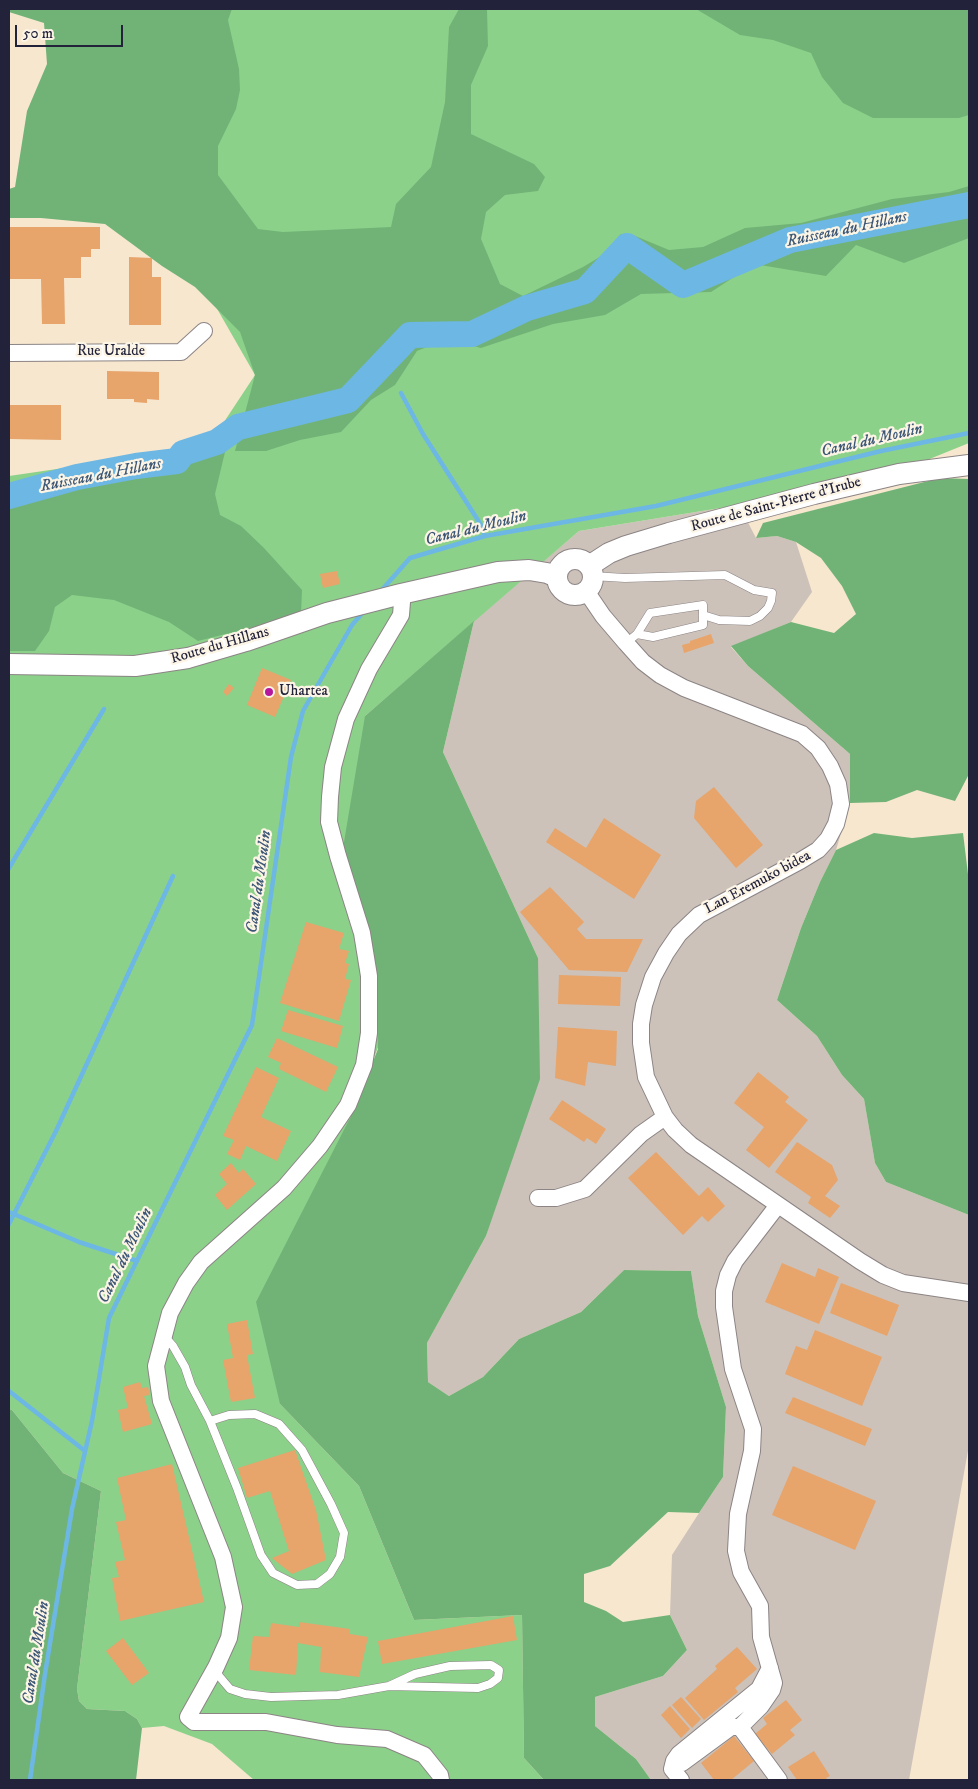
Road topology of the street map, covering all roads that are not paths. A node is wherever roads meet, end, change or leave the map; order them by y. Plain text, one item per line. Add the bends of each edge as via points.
1 (204, 331) dead end
2 (9, 353) edge
3 (969, 465) edge
4 (557, 577) junction
5 (589, 578) junction
6 (401, 594) junction
7 (703, 615) junction
8 (631, 639) junction
9 (9, 664) edge
10 (665, 1117) junction
11 (538, 1198) dead end
12 (778, 1205) junction
13 (969, 1293) edge
14 (163, 1336) junction
15 (210, 1422) junction
16 (216, 1667) junction
17 (770, 1668) junction
18 (389, 1686) junction
19 (740, 1727) junction
20 (677, 1775) edge
21 (441, 1780) edge
22 (779, 1780) edge

1 - 2 street, Rue Uralde via 181,352
3 - 5 street, Route de Saint-Pierre d'Irube via 899,474 669,533 609,553
4 - 5 street via 565,593 571,595 577,595
4 - 5 street via 561,565 578,560
4 - 6 street via 528,570 498,572
5 - 7 lane via 725,575 754,590 772,593 768,608 750,621 719,620
5 - 8 street, Lan Eremuko bidea via 603,616
6 - 9 street, Route du Hillans via 327,613 188,658 134,666
6 - 14 street via 401,615 369,669 346,719 333,768 330,797 329,822 362,933 369,976 369,1033 364,1065 348,1105 320,1146 284,1188 201,1262 170,1313
7 - 8 lane via 703,625
7 - 8 lane via 704,605 650,613
8 - 10 street, Lan Eremuko bidea via 643,662 684,688 802,734 818,748 830,766 838,784 841,804 836,824 818,850 699,914 666,953 653,977 641,1024 646,1077
10 - 11 street via 641,1134 585,1189 556,1198
10 - 12 street, Lan Eremuko bidea via 691,1145
12 - 13 street, Lan Eremuko bidea via 883,1275 903,1283
12 - 17 street via 735,1261 724,1291 733,1369 753,1429 752,1451 738,1514 736,1551 741,1572 760,1606 761,1638
14 - 15 lane via 185,1367
14 - 16 street via 156,1366 161,1401 223,1557 234,1607 229,1638
15 - 15 lane via 261,1555 273,1573 297,1585 317,1584 330,1574 340,1557 344,1533 302,1450 278,1424 256,1414 229,1415
16 - 18 lane via 230,1689 271,1697 338,1695
16 - 21 street via 188,1717 194,1722 266,1722 337,1735 387,1739 424,1755
17 - 19 street via 774,1683 772,1690
17 - 20 street via 759,1689 679,1754 674,1761
18 - 18 lane via 415,1674 450,1666 490,1665 499,1670 498,1678 478,1688
19 - 20 street via 731,1727 692,1757
19 - 22 street

